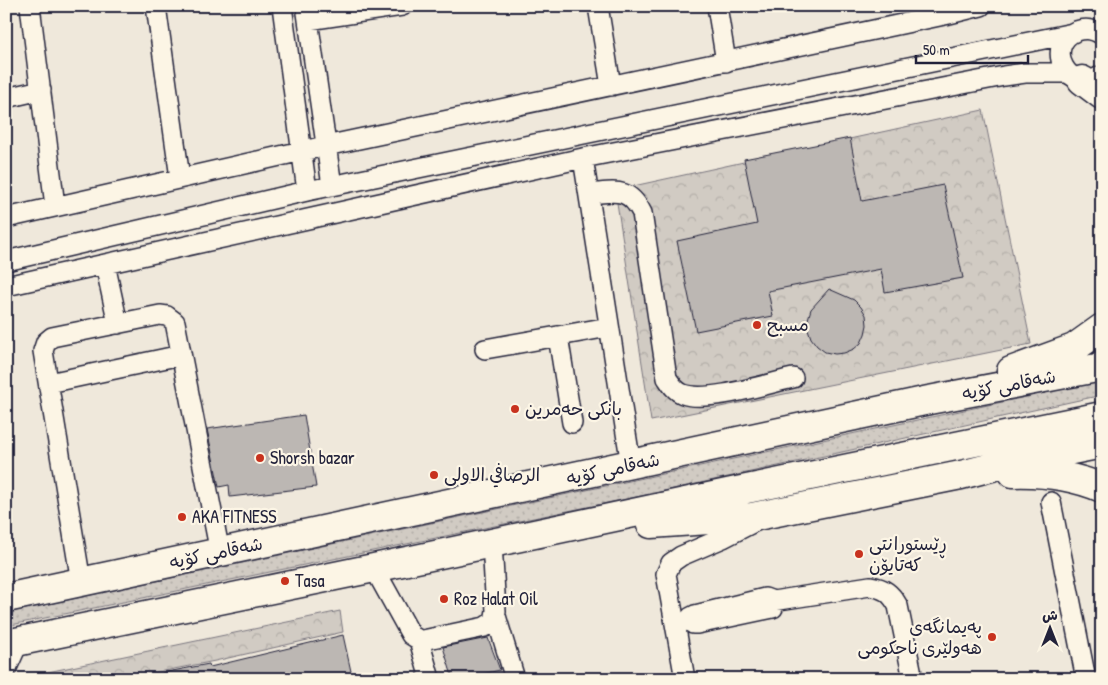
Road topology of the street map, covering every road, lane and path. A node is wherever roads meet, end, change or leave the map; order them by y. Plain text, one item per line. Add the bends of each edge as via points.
1 (30, 6) edge
2 (156, 6) edge
3 (282, 6) edge
4 (402, 6) edge
5 (598, 6) edge
6 (717, 6) edge
7 (981, 6) edge
8 (307, 13) edge
9 (1091, 31) edge
10 (726, 62) junction
11 (1088, 81) edge
12 (611, 86) junction
13 (41, 90) junction
14 (6, 98) edge
15 (326, 146) junction
16 (302, 151) junction
17 (583, 158) junction
18 (180, 178) junction
19 (332, 186) junction
20 (307, 191) junction
21 (589, 194) junction
22 (55, 206) junction
23 (6, 218) edge
24 (6, 261) edge
25 (105, 264) junction
26 (6, 286) edge
27 (118, 324) junction
28 (609, 327) junction
29 (1102, 328) edge
30 (558, 336) junction
31 (485, 349) dead end
32 (181, 355) junction
33 (1102, 367) edge
34 (792, 378) dead end
35 (49, 383) junction
36 (929, 400) junction
37 (1102, 416) edge
38 (572, 423) dead end
39 (1102, 444) edge
40 (631, 465) junction
41 (961, 475) junction
42 (1102, 488) edge
43 (1051, 502) dead end
44 (773, 513) junction
45 (558, 529) junction
46 (492, 543) junction
47 (220, 553) junction
48 (374, 568) junction
49 (81, 582) junction
50 (6, 598) edge
51 (773, 601) dead end
52 (496, 616) junction
53 (419, 640) junction
54 (14, 642) edge
55 (6, 670) edge
56 (430, 679) edge
57 (515, 679) edge
58 (685, 679) edge
59 (913, 679) edge
60 (1086, 679) edge

1 - 13 street
2 - 18 street
3 - 16 street
4 - 8 street
5 - 12 street
6 - 10 street
7 - 10 street
8 - 15 street
9 - 11 street via 1063,42 1061,48 1061,62
9 - 19 street
10 - 12 street
11 - 17 street via 1025,73 1004,76
12 - 15 street
13 - 14 street
13 - 22 street
15 - 16 street
15 - 19 street
16 - 18 street
16 - 20 street
17 - 21 street
17 - 25 street
18 - 22 street
19 - 20 street
20 - 24 street
21 - 28 street
21 - 34 street via 626,194 642,213 667,378 674,388 681,394 715,396
22 - 23 street
25 - 26 street
25 - 27 street
27 - 32 street via 167,316 174,322
27 - 35 street via 52,337 46,342 44,351
28 - 30 street
28 - 40 street
29 - 36 highway via 1074,348
30 - 31 street
30 - 38 street
32 - 35 street
32 - 47 street
33 - 36 highway, شەقامی کۆیە
35 - 49 street
36 - 40 highway, شەقامی کۆیە
37 - 45 highway
39 - 41 highway
40 - 47 highway, شەقامی کۆیە
41 - 42 highway via 1042,473 1075,478
41 - 44 highway
43 - 60 street
44 - 45 highway via 730,519
44 - 58 street via 671,563 666,574
45 - 46 highway
46 - 48 highway
46 - 52 street
47 - 49 highway, شەقامی کۆیە
48 - 53 street via 411,635
48 - 54 highway
49 - 50 highway, شەقامی کۆیە
51 - 59 street via 870,586 887,591 898,606
52 - 53 street via 485,627
52 - 57 street
53 - 56 street
54 - 55 street via 15,650

